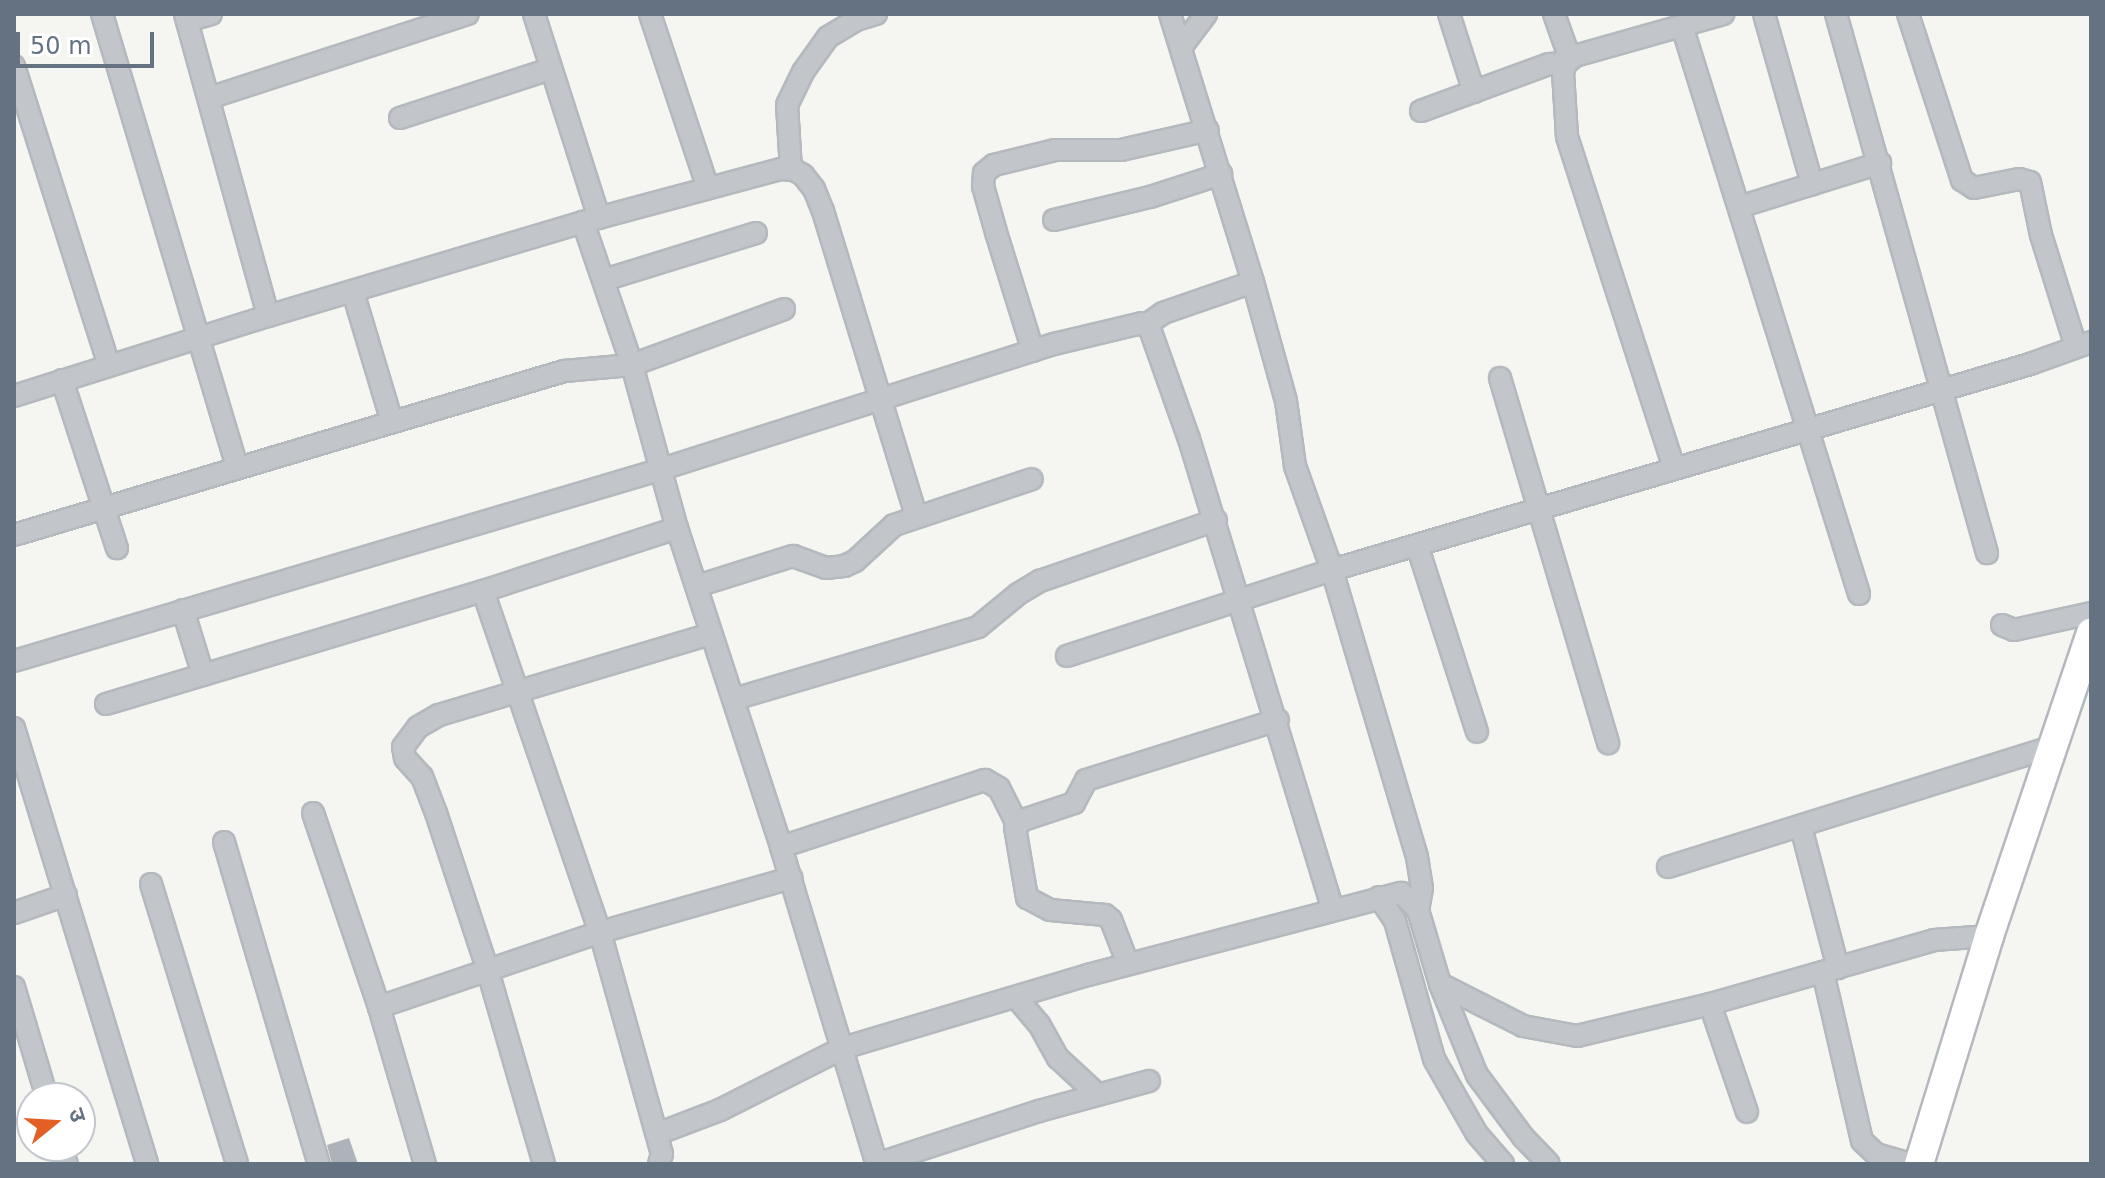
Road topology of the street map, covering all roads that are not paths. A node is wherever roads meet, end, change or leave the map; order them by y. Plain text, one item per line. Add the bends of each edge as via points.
1 (102, 14) edge
2 (211, 14) edge
3 (468, 14) edge
4 (534, 14) edge
5 (650, 14) edge
6 (876, 14) edge
7 (1170, 14) edge
8 (1206, 14) edge
9 (1449, 14) edge
10 (1554, 14) edge
11 (1723, 14) edge
12 (1764, 14) edge
13 (1836, 14) edge
14 (1908, 14) edge
15 (446, 17) edge
16 (186, 18) edge
17 (1671, 23) edge
18 (1182, 46) junction
19 (1568, 61) junction
20 (14, 66) edge
21 (550, 69) junction
22 (1474, 92) junction
23 (209, 98) junction
24 (1421, 111) dead end
25 (400, 118) dead end
26 (1208, 130) junction
27 (1880, 163) junction
28 (791, 170) junction
29 (1221, 174) junction
30 (1812, 184) junction
31 (708, 188) junction
32 (1739, 207) junction
33 (591, 220) junction
34 (1054, 220) dead end
35 (756, 233) dead end
36 (604, 280) junction
37 (1253, 282) junction
38 (353, 292) junction
39 (784, 309) dead end
40 (268, 316) junction
41 (1146, 325) junction
42 (198, 339) junction
43 (2084, 344) edge
44 (1033, 351) junction
45 (109, 365) junction
46 (632, 365) junction
47 (1500, 378) dead end
48 (62, 380) junction
49 (1943, 388) junction
50 (14, 396) edge
51 (882, 401) junction
52 (392, 422) junction
53 (1810, 427) junction
54 (237, 468) junction
55 (1674, 468) junction
56 (659, 470) junction
57 (1032, 479) dead end
58 (106, 510) junction
59 (1540, 511) junction
60 (916, 516) junction
61 (1216, 520) junction
62 (677, 528) junction
63 (14, 535) edge
64 (117, 548) dead end
65 (1418, 548) junction
66 (1987, 553) dead end
67 (1332, 570) junction
68 (697, 586) junction
69 (483, 591) junction
70 (1859, 594) dead end
71 (1241, 601) junction
72 (183, 610) junction
73 (2091, 613) edge
74 (2002, 625) dead end
75 (2091, 633) edge
76 (711, 634) junction
77 (1067, 656) dead end
78 (14, 661) edge
79 (203, 675) junction
80 (519, 694) junction
81 (734, 699) junction
82 (106, 704) dead end
83 (1278, 720) junction
84 (14, 728) edge
85 (1477, 732) dead end
86 (1608, 743) dead end
87 (2053, 746) junction
88 (313, 813) dead end
89 (1017, 824) junction
90 (1801, 827) junction
91 (224, 842) dead end
92 (781, 847) junction
93 (1668, 867) dead end
94 (791, 878) junction
95 (151, 884) dead end
96 (66, 895) junction
97 (1379, 897) junction
98 (1333, 909) junction
99 (1418, 910) junction
100 (14, 913) edge
101 (600, 932) junction
102 (1989, 936) junction
103 (1128, 964) junction
104 (487, 968) junction
105 (1830, 970) junction
106 (1440, 984) junction
107 (14, 987) edge
108 (1016, 997) junction
109 (1710, 1004) junction
110 (379, 1007) junction
111 (843, 1048) junction
112 (1149, 1081) dead end
113 (42, 1082) edge
114 (1098, 1095) junction
115 (1747, 1112) dead end
116 (657, 1134) junction
117 (147, 1164) edge
118 (237, 1164) edge
119 (319, 1164) edge
120 (425, 1164) edge
121 (544, 1164) edge
122 (659, 1164) edge
123 (877, 1164) edge
124 (1503, 1164) edge
125 (1549, 1164) edge
126 (1911, 1164) edge
127 (1919, 1164) edge

1 - 42 street
2 - 16 street
3 - 15 street
4 - 21 street
5 - 31 street
6 - 28 street via 828,37 791,92 786,125
7 - 18 street
8 - 18 street
9 - 22 street
10 - 19 street
11 - 17 street
12 - 30 street
13 - 27 street
14 - 43 street via 1953,164 1974,188 2019,179 2030,182 2041,235
15 - 23 street
16 - 23 street
17 - 19 street
17 - 32 street
18 - 26 street
19 - 22 street
19 - 55 street via 1563,106 1567,136
20 - 45 street
21 - 25 street
21 - 33 street
22 - 24 street
23 - 40 street
26 - 29 street
26 - 44 street via 1121,150 1055,150 994,165 984,173 983,186
27 - 30 street
27 - 49 street
28 - 31 street
28 - 51 street via 814,189 823,211
29 - 34 street
29 - 37 street
30 - 32 street
31 - 33 street
32 - 53 street
33 - 36 street
33 - 38 street
35 - 36 street
36 - 46 street
37 - 41 street via 1163,313
37 - 67 street via 1286,401 1295,466
38 - 40 street
38 - 52 street
39 - 46 street
40 - 42 street
41 - 44 street via 1129,323
41 - 61 street
42 - 45 street
42 - 54 street
43 - 49 street
44 - 51 street
45 - 48 street
46 - 52 street via 564,371
46 - 56 street
47 - 59 street
48 - 50 street
48 - 58 street
49 - 53 street
49 - 66 street
51 - 56 street
51 - 60 street
52 - 54 street
53 - 55 street
53 - 70 street
54 - 58 street
55 - 59 street
56 - 62 street
56 - 72 street
57 - 60 street
58 - 63 street
58 - 64 street
59 - 65 street
59 - 86 street
60 - 68 street via 885,530 849,565 826,568 793,556
61 - 71 street
61 - 81 street via 1040,581 978,627
62 - 68 street
62 - 69 street
65 - 67 street
65 - 85 street
67 - 71 street
67 - 99 street via 1417,857 1422,888
68 - 76 street
69 - 79 street
69 - 80 street
71 - 77 street
71 - 83 street
72 - 78 street
72 - 79 street
73 - 74 street via 2014,630
75 - 87 street
76 - 80 street
76 - 81 street
79 - 82 street
80 - 101 street
80 - 104 street via 439,715 418,727 403,747 425,784
81 - 92 street
83 - 89 street via 1086,780 1074,803
83 - 98 street
84 - 96 street
87 - 90 street
87 - 102 street
88 - 110 street
89 - 92 street via 999,788 985,780
89 - 103 street via 1014,832 1027,898 1064,913 1105,915
90 - 93 street
90 - 105 street
91 - 119 street
92 - 94 street
94 - 101 street
94 - 111 street
95 - 118 street
96 - 100 street
96 - 117 street
97 - 98 street
97 - 99 street via 1401,893
97 - 124 street via 1395,921 1434,1059 1469,1121
98 - 103 street
99 - 106 street
101 - 104 street
101 - 116 street
102 - 105 street via 1934,940
102 - 127 street
103 - 108 street
104 - 110 street
104 - 121 street
105 - 109 street
105 - 126 street via 1862,1141 1876,1154
106 - 109 street via 1523,1026 1563,1036
106 - 125 street via 1477,1075
107 - 113 street
108 - 111 street
108 - 114 street via 1058,1058
109 - 115 street
110 - 120 street
111 - 116 street via 710,1115
111 - 123 street
112 - 114 street
114 - 123 street
116 - 122 street

